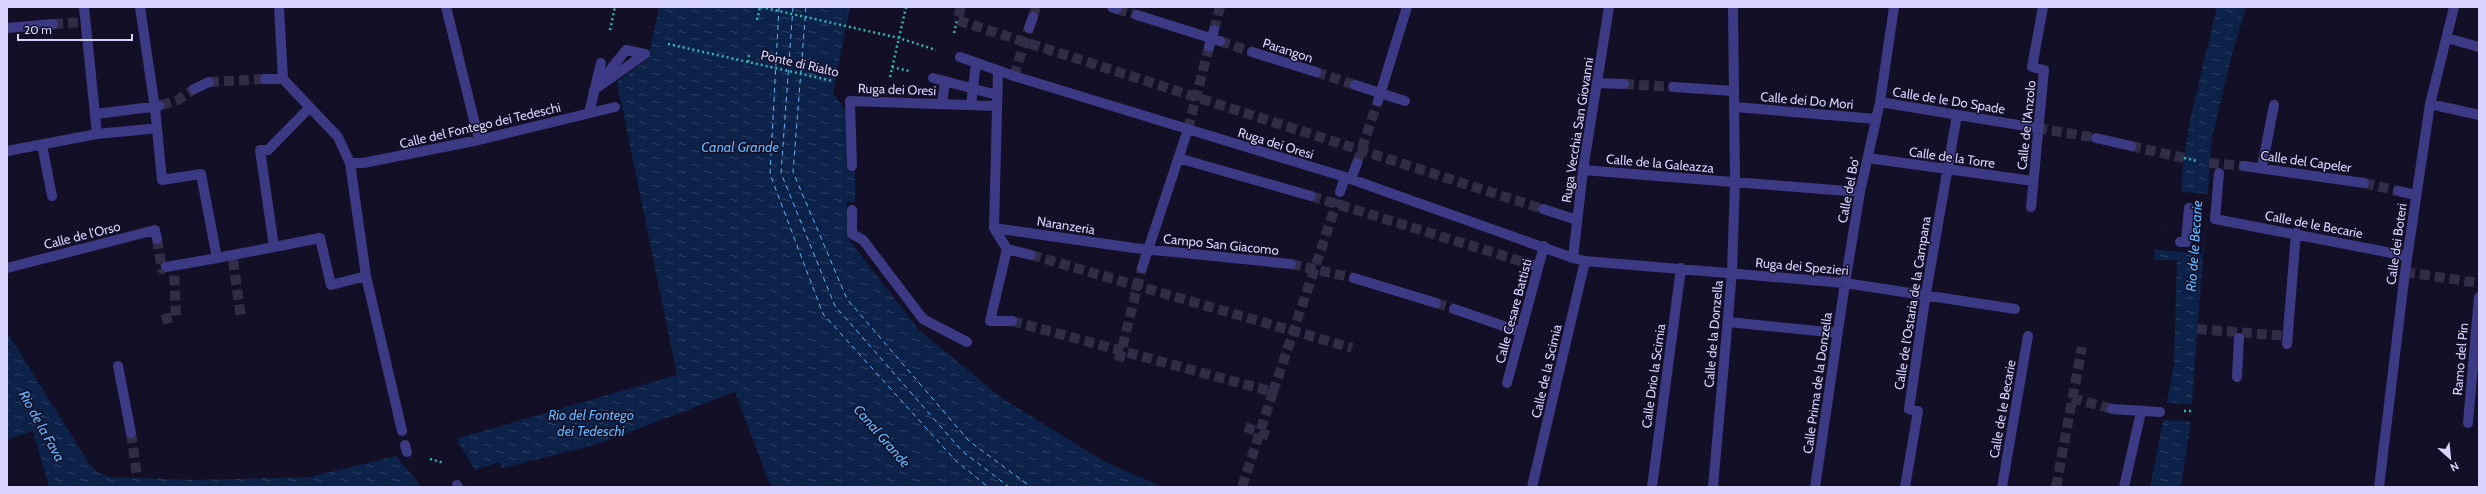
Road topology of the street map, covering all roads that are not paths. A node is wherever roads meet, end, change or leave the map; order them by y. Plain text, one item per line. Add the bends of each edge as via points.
1 (84, 7) edge
2 (140, 7) edge
3 (279, 7) edge
4 (446, 7) edge
5 (1408, 7) edge
6 (1609, 7) edge
7 (1733, 7) edge
8 (1894, 7) edge
9 (2043, 7) edge
10 (2454, 7) edge
11 (1137, 15) tunnel mouth
12 (1033, 17) tunnel mouth
13 (53, 24) tunnel mouth
14 (7, 28) edge
15 (1029, 28) tunnel mouth
16 (2447, 38) junction
17 (1214, 39) tunnel mouth
18 (2479, 47) edge
19 (1252, 52) tunnel mouth
20 (960, 57) road end
21 (601, 63) dead end
22 (976, 63) junction
23 (998, 70) junction
24 (1316, 72) tunnel mouth
25 (283, 78) junction
26 (933, 78) dead end
27 (265, 79) tunnel mouth
28 (945, 81) junction
29 (209, 82) tunnel mouth
30 (1597, 83) junction
31 (1624, 84) tunnel mouth
32 (1355, 85) tunnel mouth
33 (1673, 87) tunnel mouth
34 (194, 88) tunnel mouth
35 (973, 88) junction
36 (594, 90) junction
37 (1734, 92) junction
38 (997, 95) junction
39 (1379, 97) junction
40 (1405, 101) dead end
41 (1880, 102) junction
42 (942, 104) junction
43 (2430, 104) junction
44 (971, 105) junction
45 (2274, 105) dead end
46 (997, 106) junction
47 (158, 107) junction
48 (310, 107) junction
49 (615, 107) dead end
50 (1735, 107) junction
51 (588, 113) junction
52 (96, 114) junction
53 (1957, 115) junction
54 (2479, 115) edge
55 (1876, 119) junction
56 (149, 128) dead end
57 (2037, 128) junction
58 (1188, 129) junction
59 (100, 134) junction
60 (2096, 138) tunnel mouth
61 (479, 140) junction
62 (42, 145) junction
63 (2131, 146) tunnel mouth
64 (7, 151) edge
65 (1178, 158) junction
66 (1868, 158) junction
67 (350, 163) junction
68 (1357, 163) tunnel mouth
69 (852, 166) dead end
70 (2244, 166) tunnel mouth
71 (2262, 167) junction
72 (1948, 169) junction
73 (1583, 170) junction
74 (2219, 172) dead end
75 (1348, 178) junction
76 (2033, 181) junction
77 (1735, 182) junction
78 (2364, 183) tunnel mouth
79 (2398, 191) tunnel mouth
80 (1340, 192) tunnel mouth
81 (1860, 192) junction
82 (2416, 195) junction
83 (52, 196) dead end
84 (1311, 196) tunnel mouth
85 (2031, 207) dead end
86 (2189, 208) dead end
87 (852, 210) dead end
88 (1543, 210) tunnel mouth
89 (1577, 220) junction
90 (994, 228) junction
91 (2296, 233) junction
92 (157, 239) dead end
93 (2180, 242) dead end
94 (1544, 246) junction
95 (274, 247) junction
96 (1134, 248) joint
97 (1007, 249) junction
98 (1147, 250) junction
99 (1030, 255) tunnel mouth
100 (2407, 256) junction
101 (217, 258) junction
102 (1573, 258) junction
103 (1585, 261) junction
104 (1526, 263) tunnel mouth
105 (1291, 264) tunnel mouth
106 (1538, 267) junction
107 (7, 268) edge
108 (171, 268) dead end
109 (1142, 268) tunnel mouth
110 (1681, 268) junction
111 (1732, 272) junction
112 (366, 276) junction
113 (1354, 278) tunnel mouth
114 (1845, 283) junction
115 (1926, 294) junction
116 (2479, 297) edge
117 (1436, 303) tunnel mouth
118 (1454, 309) tunnel mouth
119 (2015, 309) dead end
120 (1012, 321) tunnel mouth
121 (1728, 322) junction
122 (1521, 332) junction
123 (1838, 333) junction
124 (2028, 336) dead end
125 (2239, 338) dead end
126 (967, 342) dead end
127 (2287, 344) dead end
128 (118, 366) dead end
129 (2237, 377) dead end
130 (1507, 383) dead end
131 (2112, 408) tunnel mouth
132 (2142, 412) junction
133 (2160, 412) dead end
134 (2468, 423) dead end
135 (402, 431) dead end
136 (131, 433) tunnel mouth
137 (1532, 487) edge
138 (1652, 487) edge
139 (1713, 487) edge
140 (1815, 487) edge
141 (1905, 487) edge
142 (2002, 487) edge
143 (2124, 487) edge
144 (2379, 487) edge

1 - 52 street
2 - 47 street
3 - 25 street
4 - 61 street
5 - 39 street
6 - 30 street, Ruga Vecchia San Giovanni
7 - 37 street, Calle de la Donzella
8 - 41 street, Calle del Bo'
9 - 57 street, Calle de l'Anzolo via 2032,67 2044,70
10 - 16 street, Calle dei Boteri
11 - 17 street
12 - 15 street
13 - 14 street
16 - 18 street
16 - 43 street, Calle dei Boteri
19 - 24 street, Parangon
20 - 22 street, Ruga dei Oresi
21 - 36 street
22 - 23 street, Ruga dei Oresi
22 - 35 street
23 - 38 street
23 - 58 street, Ruga dei Oresi
25 - 27 street
25 - 48 street
26 - 28 street, Ruga dei Oresi
28 - 35 street, Ruga dei Oresi
28 - 42 street
29 - 34 street
30 - 31 street
30 - 73 street, Ruga Vecchia San Giovanni
32 - 39 street
33 - 37 street
35 - 38 street, Ruga dei Oresi
35 - 44 street
36 - 36 street via 607,81 645,54 626,50
36 - 51 street
37 - 50 street, Calle de la Donzella
38 - 46 street
39 - 40 street
41 - 53 street, Calle de le Do Spade
41 - 55 street, Calle del Bo'
42 - 44 street, Ruga dei Oresi
42 - 69 street, Ruga dei Oresi via 850,100
43 - 54 street
43 - 82 street, Calle dei Boteri
44 - 46 street, Ruga dei Oresi
45 - 71 street
46 - 90 street
47 - 52 street
47 - 101 street via 162,180 201,174
48 - 67 street via 338,137
48 - 95 street via 268,150 260,150
49 - 51 street, Calle del Fontego dei Tedeschi
50 - 55 street, Calle dei Do Mori
50 - 77 street, Calle de la Donzella
51 - 61 street, Calle del Fontego dei Tedeschi
52 - 59 street
53 - 57 street, Calle de le Do Spade
53 - 72 street, Calle de l'Ostaria de la Campana
55 - 66 street, Calle del Bo'
56 - 59 street
57 - 76 street, Calle de l'Anzolo
58 - 65 street, Campo San Giacomo
58 - 75 street, Ruga dei Oresi
59 - 62 street
60 - 63 street
61 - 67 street, Calle del Fontego dei Tedeschi via 363,163
62 - 64 street
62 - 83 street
65 - 84 street
65 - 98 street, Campo San Giacomo
66 - 72 street, Calle de la Torre
66 - 81 street, Calle del Bo'
67 - 112 street
68 - 75 street
70 - 71 street, Calle del Capeler
71 - 78 street, Calle del Capeler
72 - 76 street, Calle de la Torre
72 - 115 street, Calle de l'Ostaria de la Campana
73 - 77 street, Calle de la Galeazza
73 - 89 street, Ruga Vecchia San Giovanni
74 - 91 street, Calle de le Becarie via 2216,219
75 - 80 street
75 - 94 street, Ruga dei Oresi
76 - 85 street, Calle de l'Anzolo
77 - 81 street, Calle de la Galeazza
77 - 111 street, Calle de la Donzella
79 - 82 street
81 - 114 street, Calle del Bo'
82 - 100 street, Calle dei Boteri
86 - 93 street via 2186,242
87 - 126 street via 852,234 864,240 924,319
88 - 89 street
89 - 102 street, Ruga Vecchia San Giovanni
90 - 96 street, Naranzeria
90 - 97 street
91 - 100 street, Calle de le Becarie
91 - 127 street
92 - 107 street, Calle de l'Orso via 155,230
94 - 102 street
94 - 106 street, Calle Cesare Battisti
95 - 101 street via 233,258
95 - 112 street via 320,238 331,285
96 - 98 street, Campo San Giacomo
97 - 99 street
97 - 120 street via 990,321
98 - 105 street, Campo San Giacomo
98 - 109 street, Campo San Giacomo
100 - 144 street, Calle dei Boteri
101 - 108 street
102 - 103 street
103 - 110 street, Ruga dei Spezieri
103 - 137 street, Calle de la Scimia
104 - 106 street
106 - 122 street, Calle Cesare Battisti
110 - 111 street, Ruga dei Spezieri
110 - 138 street, Calle Drio la Scimia
111 - 114 street, Ruga dei Spezieri
111 - 121 street, Calle de la Donzella
112 - 135 street
113 - 117 street
114 - 115 street, Ruga dei Spezieri
114 - 123 street, Calle Prima de la Donzella
115 - 119 street, Ruga dei Spezieri
115 - 141 street, Calle de l'Ostaria de la Campana via 1909,409 1918,411
116 - 134 street, Ramo del Pin
118 - 122 street
121 - 123 street
121 - 139 street, Calle de la Donzella
122 - 130 street, Calle Cesare Battisti
123 - 140 street, Calle Prima de la Donzella
124 - 142 street, Calle de le Becarie
125 - 129 street
128 - 136 street
131 - 132 street
132 - 133 street
132 - 143 street

